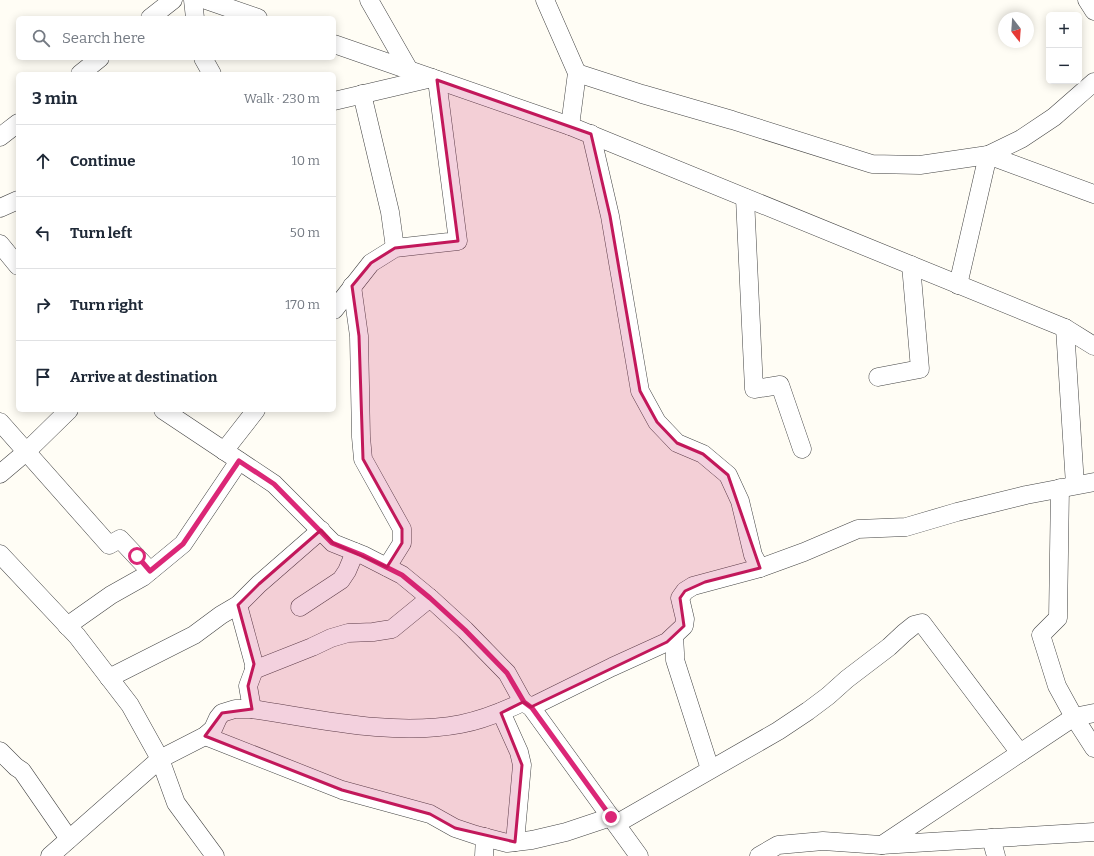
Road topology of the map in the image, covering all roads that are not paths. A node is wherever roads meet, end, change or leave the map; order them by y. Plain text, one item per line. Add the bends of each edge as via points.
1 (173, 0) edge
2 (194, 0) edge
3 (369, 0) edge
4 (545, 0) edge
5 (1087, 0) edge
6 (211, 1) edge
7 (1094, 11) edge
8 (153, 16) edge
9 (195, 16) edge
10 (252, 16) edge
11 (336, 45) edge
12 (98, 60) edge
13 (204, 60) edge
14 (409, 70) junction
15 (82, 72) edge
16 (211, 72) edge
17 (577, 73) junction
18 (434, 79) junction
19 (1094, 82) edge
20 (362, 94) junction
21 (336, 100) edge
22 (16, 125) edge
23 (570, 126) junction
24 (591, 134) junction
25 (0, 137) edge
26 (988, 155) junction
27 (1094, 194) edge
28 (745, 198) junction
29 (16, 201) edge
30 (0, 208) edge
31 (0, 244) edge
32 (395, 248) junction
33 (16, 264) edge
34 (911, 265) junction
35 (958, 284) junction
36 (352, 286) junction
37 (336, 307) edge
38 (1065, 328) junction
39 (1094, 346) edge
40 (878, 377) dead end
41 (67, 412) edge
42 (166, 412) edge
43 (255, 412) edge
44 (0, 422) edge
45 (802, 449) dead end
46 (26, 452) junction
47 (232, 456) junction
48 (0, 474) edge
49 (1094, 482) edge
50 (1068, 487) junction
51 (321, 530) junction
52 (355, 552) junction
53 (0, 554) edge
54 (387, 567) junction
55 (760, 568) junction
56 (150, 571) junction
57 (430, 598) junction
58 (238, 605) junction
59 (300, 607) dead end
60 (67, 626) junction
61 (674, 636) junction
62 (254, 670) junction
63 (109, 678) junction
64 (528, 705) junction
65 (252, 709) junction
66 (501, 712) junction
67 (1094, 713) edge
68 (1074, 717) junction
69 (205, 736) junction
70 (1094, 748) edge
71 (0, 751) edge
72 (1020, 753) junction
73 (160, 759) junction
74 (710, 770) junction
75 (614, 820) junction
76 (1094, 832) edge
77 (485, 837) junction
78 (991, 838) junction
79 (69, 839) junction
80 (515, 842) junction
81 (874, 849) edge
82 (50, 856) edge
83 (215, 856) edge
84 (484, 856) edge
85 (639, 856) edge
86 (759, 856) edge
87 (996, 856) edge

1 - 8 street
2 - 9 street
3 - 14 street
4 - 17 street
5 - 7 street
6 - 10 street
11 - 14 street
12 - 15 street
13 - 16 street
14 - 18 street
17 - 23 street
17 - 26 street via 872,164 920,165
18 - 20 street
18 - 23 street
18 - 32 street via 458,241
19 - 26 street via 1054,117 1021,139
20 - 21 street
20 - 32 street via 390,212
22 - 25 street
23 - 24 street
24 - 28 street
24 - 55 street via 610,216 640,391 657,422 677,443 703,454 728,475 740,501 753,555
26 - 27 street
26 - 35 street
28 - 34 street
28 - 45 street via 754,389 780,384
29 - 30 street
31 - 33 street
32 - 36 street via 371,263
34 - 35 street
34 - 40 street via 920,369
35 - 38 street
36 - 37 street
36 - 54 street via 359,336 363,459 402,529 402,542
38 - 39 street
38 - 50 street
41 - 46 street
42 - 47 street
43 - 47 street
44 - 46 street
46 - 48 street
46 - 56 street via 109,545 120,539
47 - 51 street via 274,484
47 - 56 street via 183,544
49 - 50 street
50 - 55 street via 957,512 906,527 858,530
50 - 68 street via 1058,618 1041,635 1057,686
51 - 52 street via 332,543
51 - 58 street
52 - 54 street
52 - 59 street via 341,580
53 - 60 street
54 - 57 street via 402,575
55 - 61 street via 705,582 685,591 680,598 684,626
56 - 60 street
57 - 62 street via 392,629 337,636
57 - 64 street via 507,673
58 - 62 street
58 - 63 street via 194,635
60 - 63 street
61 - 64 street via 667,642
61 - 74 street via 675,660
62 - 65 street via 248,686
63 - 73 street via 130,705
64 - 66 street
64 - 75 street
65 - 66 street via 359,725 414,729 461,724
65 - 69 street via 234,709 222,713 213,729
66 - 80 street via 522,765
67 - 68 street
68 - 70 street
68 - 72 street
69 - 73 street
69 - 77 street via 342,790 430,814 455,828
71 - 79 street via 22,771
72 - 74 street via 922,623 914,625 808,711
72 - 81 street
73 - 79 street
73 - 83 street via 176,803
74 - 75 street
75 - 80 street
75 - 85 street
76 - 78 street
77 - 80 street via 507,843
77 - 84 street
78 - 81 street
78 - 87 street
79 - 82 street
81 - 86 street via 823,840 778,845

